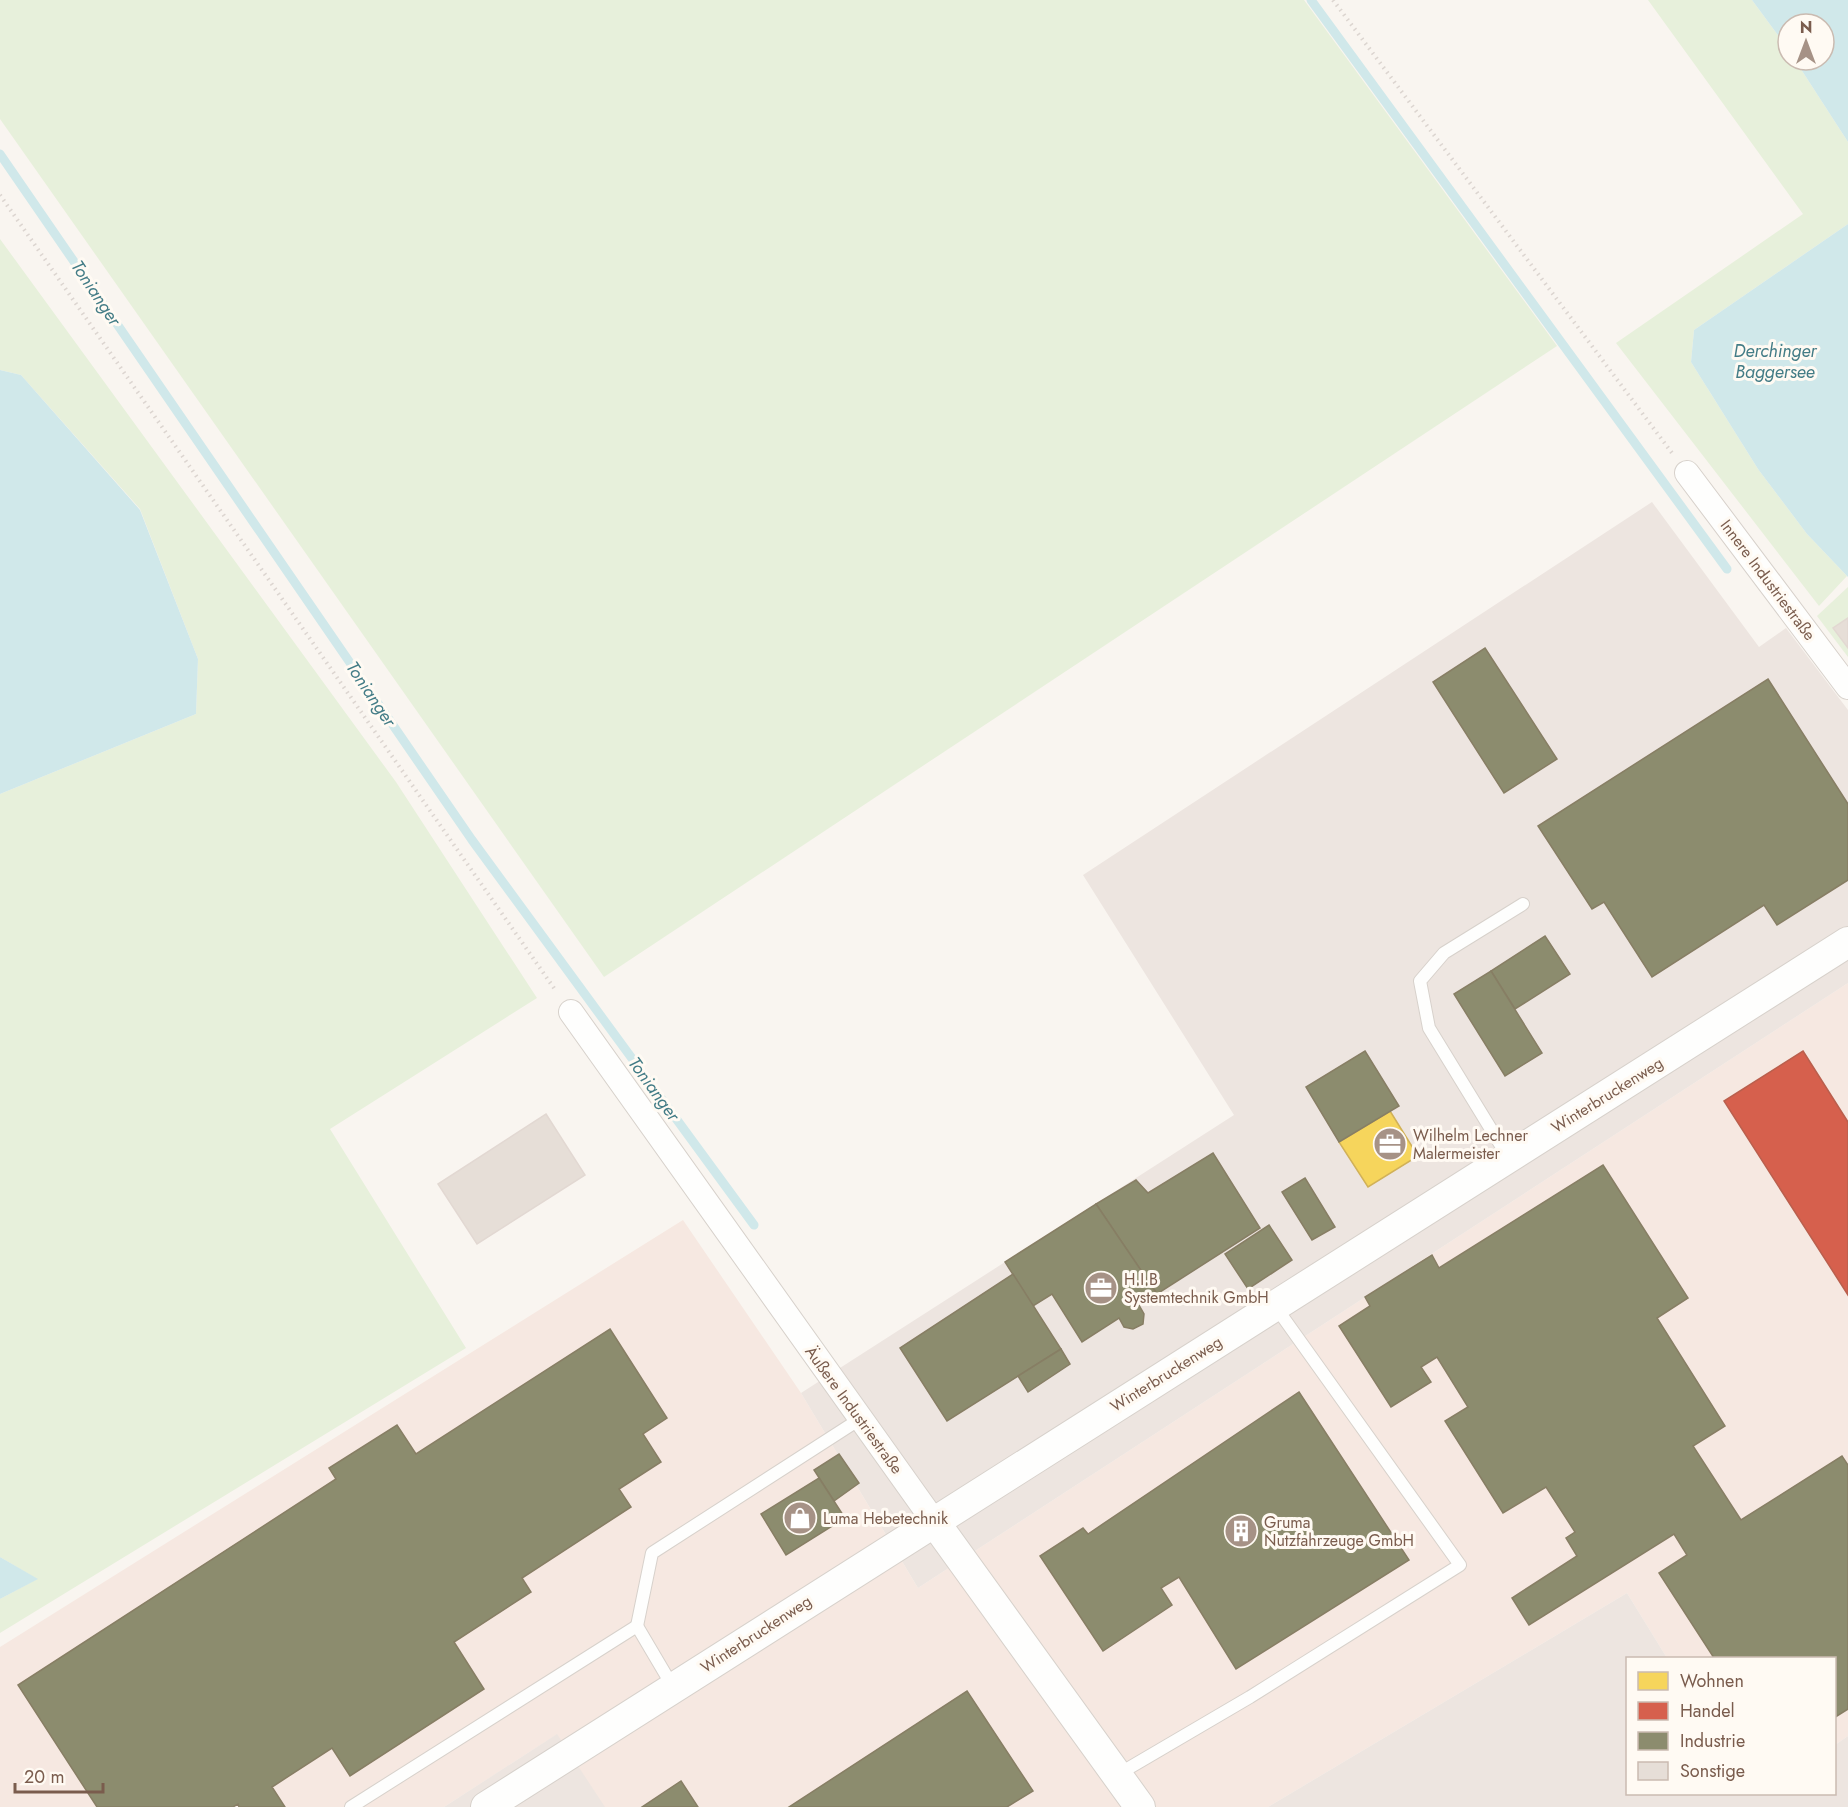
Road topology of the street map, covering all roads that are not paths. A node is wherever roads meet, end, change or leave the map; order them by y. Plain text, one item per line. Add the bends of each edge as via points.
1 (1687, 473) road end
2 (1848, 687) edge
3 (1523, 904) dead end
4 (1848, 942) edge
5 (570, 1011) road end
6 (1509, 1158) junction
7 (1275, 1306) junction
8 (860, 1419) junction
9 (933, 1520) junction
10 (637, 1626) junction
11 (673, 1686) junction
12 (1117, 1775) junction
13 (351, 1807) edge
14 (486, 1807) edge
15 (1140, 1807) edge

1 - 2 street, Innere Industriestraße
3 - 6 lane via 1444,953 1420,981 1429,1028
4 - 6 street, Winterbruckenweg
5 - 8 street, Äußere Industriestraße
6 - 7 street, Winterbruckenweg
7 - 9 street, Winterbruckenweg
7 - 12 lane via 1460,1565
8 - 9 street, Äußere Industriestraße
8 - 10 lane via 652,1553
9 - 11 street, Winterbruckenweg
9 - 12 street, Äußere Industriestraße
10 - 11 lane
10 - 13 lane
11 - 14 street, Winterbruckenweg
12 - 15 street, Äußere Industriestraße

